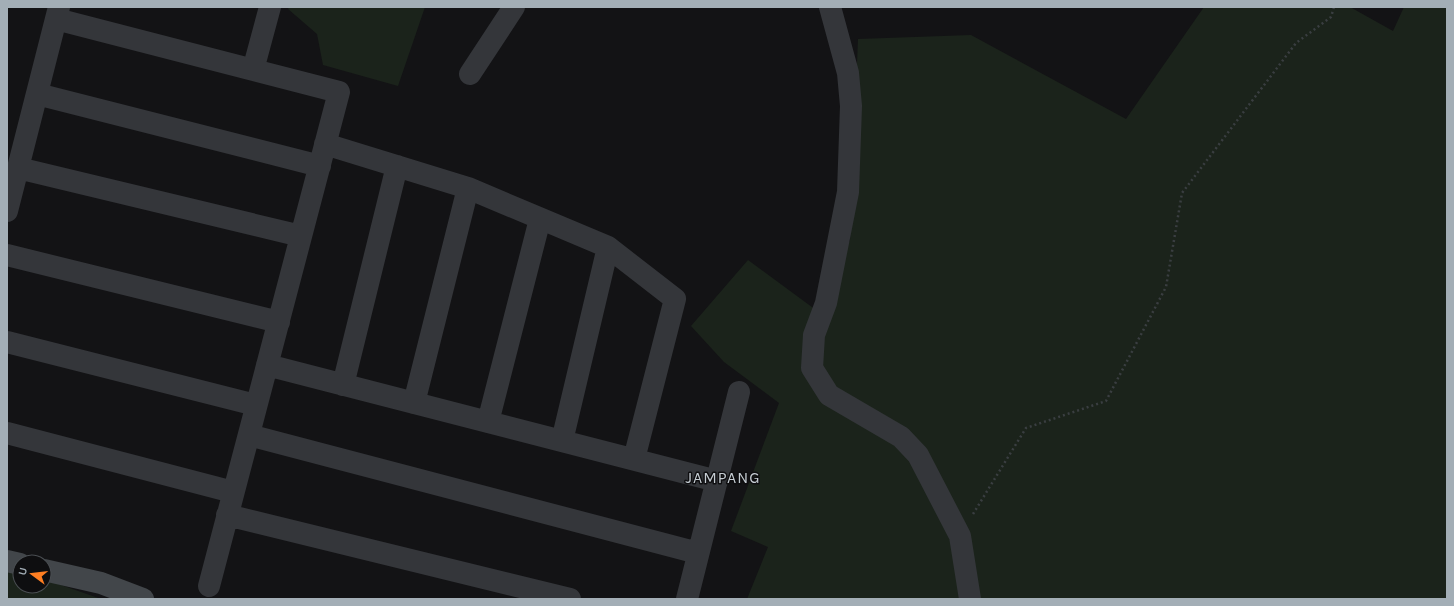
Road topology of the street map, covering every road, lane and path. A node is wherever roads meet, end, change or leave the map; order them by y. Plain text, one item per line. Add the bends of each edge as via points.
1 (270, 7) edge
2 (514, 7) edge
3 (830, 7) edge
4 (1334, 7) edge
5 (58, 13) edge
6 (253, 70) junction
7 (470, 74) dead end
8 (37, 94) junction
9 (325, 144) junction
10 (16, 152) edge
11 (320, 166) junction
12 (397, 166) junction
13 (468, 188) junction
14 (7, 211) edge
15 (540, 219) junction
16 (301, 236) junction
17 (608, 247) junction
18 (7, 255) edge
19 (279, 322) junction
20 (7, 342) edge
21 (267, 365) junction
22 (342, 385) junction
23 (739, 392) dead end
24 (414, 403) junction
25 (256, 405) junction
26 (488, 422) junction
27 (7, 433) edge
28 (249, 435) junction
29 (562, 441) junction
30 (634, 459) junction
31 (717, 481) junction
32 (233, 492) junction
33 (227, 515) junction
34 (960, 536) junction
35 (698, 553) junction
36 (52, 572) edge
37 (209, 586) dead end
38 (143, 599) edge
39 (570, 599) edge
40 (687, 599) edge
41 (970, 599) edge

1 - 6 street
2 - 7 street
3 - 34 street via 848,73 851,106 848,192 826,303 814,335 812,368 829,395 901,438 918,455
4 - 34 path via 1331,18 1296,43 1182,193 1166,287 1106,401 1026,428
5 - 6 street
5 - 8 street
6 - 9 street via 339,92
8 - 10 street
8 - 11 street
9 - 11 street
9 - 12 street
10 - 14 street
10 - 16 street
11 - 16 street
12 - 13 street
12 - 22 street
13 - 15 street
13 - 24 street
15 - 17 street
15 - 26 street
16 - 19 street
17 - 29 street
17 - 30 street via 676,299
18 - 19 street
19 - 21 street
20 - 25 street
21 - 22 street
21 - 25 street
22 - 24 street
23 - 31 street
24 - 26 street
25 - 28 street
26 - 29 street
27 - 32 street
28 - 32 street
28 - 35 street
29 - 30 street
30 - 31 street
31 - 35 street
32 - 33 street
33 - 37 street
33 - 39 street
34 - 41 street
35 - 40 street
36 - 38 street via 102,583

